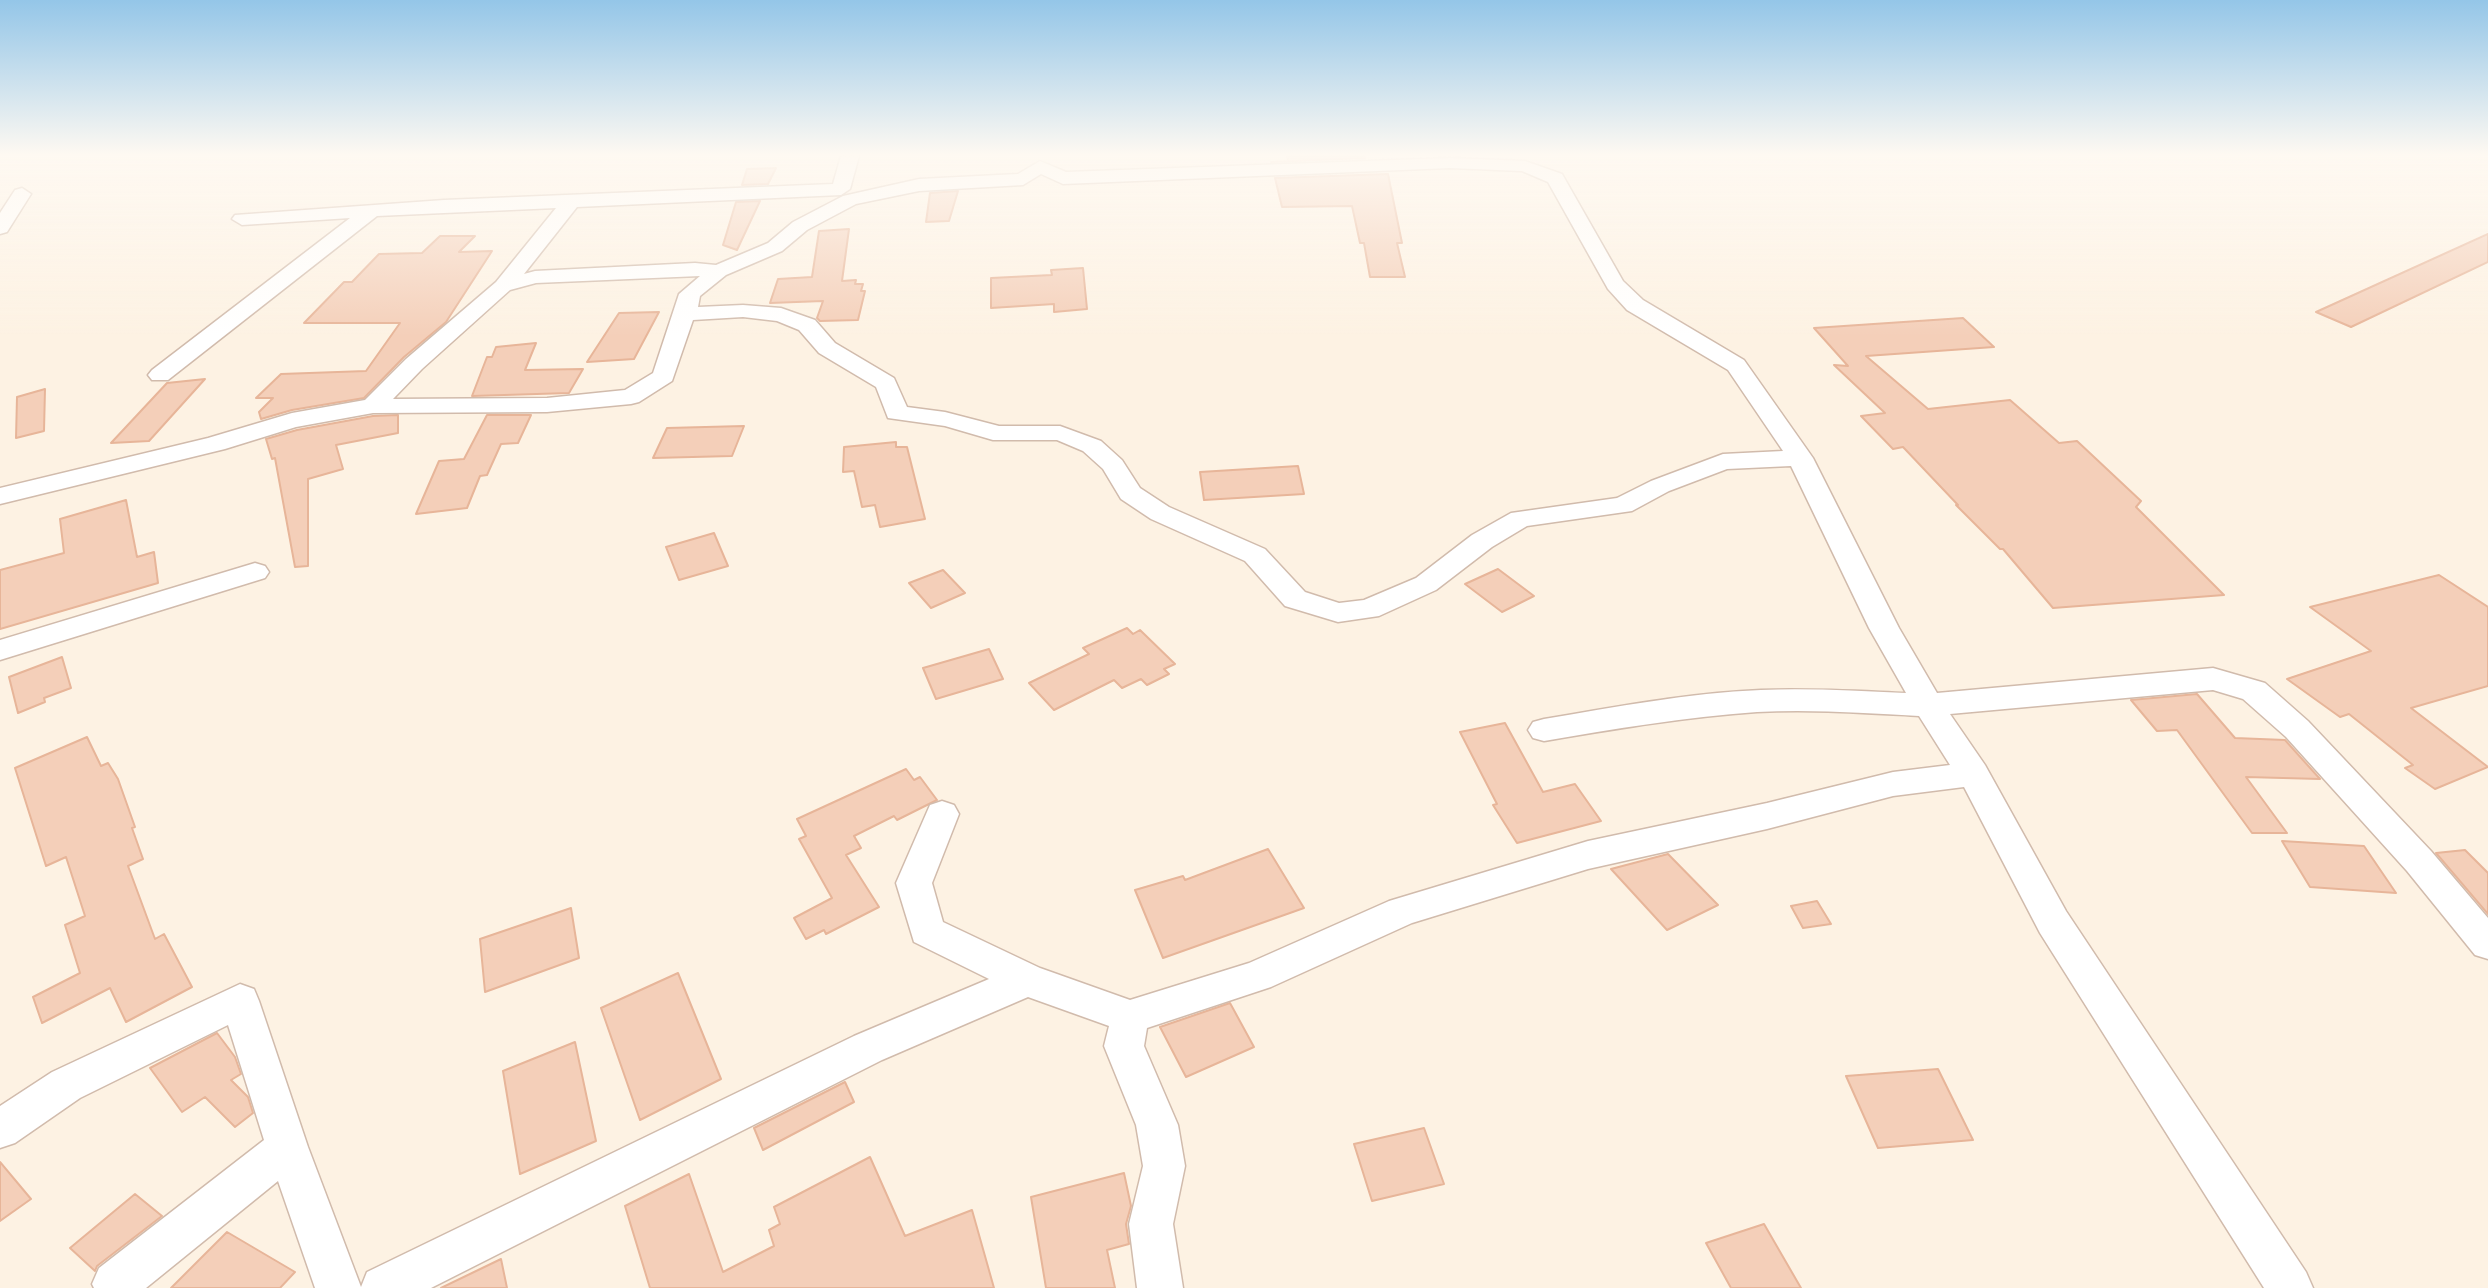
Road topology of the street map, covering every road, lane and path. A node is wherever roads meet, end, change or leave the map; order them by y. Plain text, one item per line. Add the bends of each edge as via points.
1 (295, 216) edge
2 (365, 216) edge
3 (559, 216) edge
4 (819, 216) edge
5 (1575, 216) edge
6 (242, 219) dead end
7 (719, 271) junction
8 (503, 285) junction
9 (685, 314) junction
10 (160, 375) dead end
11 (373, 406) junction
12 (1800, 458) junction
13 (0, 496) edge
14 (255, 572) dead end
15 (0, 650) edge
16 (1928, 705) junction
17 (1544, 730) dead end
18 (1973, 774) junction
19 (942, 814) dead end
20 (2488, 944) edge
21 (1027, 980) junction
22 (1130, 1017) junction
23 (0, 1129) edge
24 (287, 1147) junction
25 (115, 1284) dead end
26 (338, 1288) edge
27 (383, 1288) edge
28 (1160, 1288) edge
29 (2290, 1288) edge

1 - 6 street
2 - 10 street
3 - 8 street
4 - 7 street via 775,247
5 - 12 street via 1615,285 1635,304 1736,365
7 - 8 street via 535,277
7 - 9 street via 690,293
8 - 11 street
9 - 11 street via 664,376 631,397 547,405
9 - 12 street via 781,314 807,326 827,348 886,383 897,413 945,419 993,433 1060,433 1092,446 1113,465 1130,493 1160,513 1255,555 1294,599 1338,613 1369,609 1426,584 1482,541 1520,519 1623,505 1723,462
11 - 13 street via 292,420 216,444
12 - 16 street via 1884,628
14 - 15 street
16 - 17 street via 1759,701 1677,708
16 - 18 street
16 - 20 street via 2213,679 2254,691 2307,739
18 - 22 street via 1893,784 1588,855 1402,911 1258,976
18 - 29 street via 2053,922
19 - 21 street via 914,883 927,931
21 - 22 street
21 - 27 street via 868,1048
22 - 28 street via 1124,1046 1157,1125 1164,1166 1152,1224
23 - 24 street via 66,1085 240,1001
24 - 25 street
24 - 26 street

